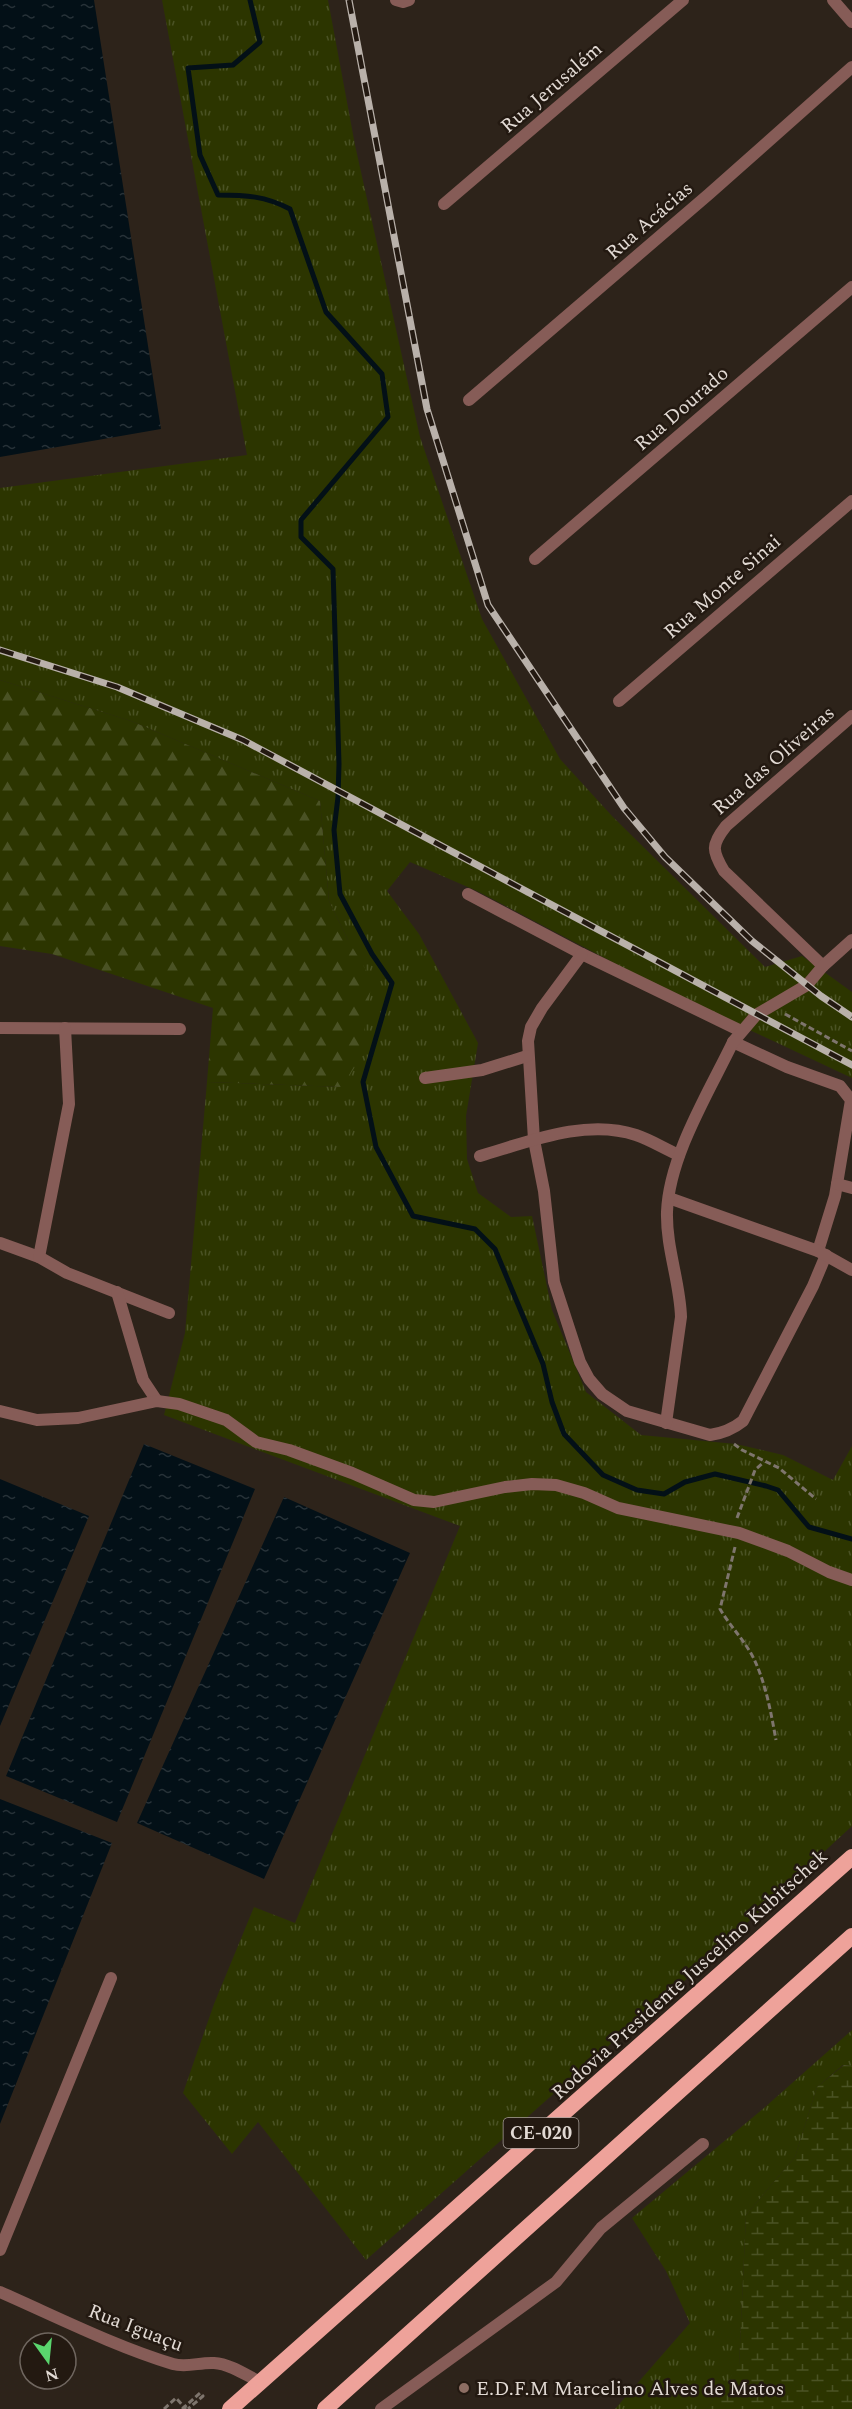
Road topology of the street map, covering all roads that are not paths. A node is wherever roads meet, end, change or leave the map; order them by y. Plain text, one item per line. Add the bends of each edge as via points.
1 (396, 0) edge
2 (409, 0) edge
3 (683, 0) edge
4 (833, 0) edge
5 (852, 22) edge
6 (852, 67) edge
7 (444, 204) dead end
8 (852, 287) edge
9 (469, 400) dead end
10 (852, 501) edge
11 (535, 559) dead end
12 (619, 701) dead end
13 (852, 716) edge
14 (468, 894) dead end
15 (852, 940) edge
16 (582, 954) junction
17 (823, 966) junction
18 (0, 1028) edge
19 (65, 1028) junction
20 (180, 1029) dead end
21 (741, 1031) junction
22 (733, 1042) junction
23 (527, 1056) junction
24 (425, 1078) dead end
25 (534, 1140) junction
26 (679, 1155) junction
27 (480, 1156) dead end
28 (837, 1184) junction
29 (852, 1188) edge
30 (669, 1198) junction
31 (0, 1243) edge
32 (822, 1253) junction
33 (39, 1257) junction
34 (852, 1270) edge
35 (117, 1292) junction
36 (169, 1313) dead end
37 (157, 1401) junction
38 (0, 1411) edge
39 (666, 1423) junction
40 (852, 1580) edge
41 (852, 1857) edge
42 (852, 1936) edge
43 (111, 1978) dead end
44 (703, 2144) dead end
45 (0, 2250) edge
46 (0, 2292) edge
47 (260, 2382) junction
48 (230, 2409) edge
49 (325, 2409) edge
50 (381, 2409) edge

1 - 2 street
3 - 7 street, Rua Jerusalém
4 - 5 street
6 - 9 street, Rua Acácias
8 - 11 street, Rua Dourado
10 - 12 street, Rua Monte Sinai
13 - 17 street, Rua das Oliveiras via 715,840 715,857 724,871
14 - 16 street
15 - 17 street
16 - 21 street
16 - 23 street via 531,1027
17 - 21 street via 807,985 756,1015
18 - 19 street
19 - 20 street
19 - 33 street via 69,1104
21 - 22 street
22 - 26 street
22 - 28 street via 846,1091 851,1109
23 - 24 street via 482,1070
23 - 25 street
25 - 26 street via 574,1131 606,1130 635,1135
25 - 27 street
25 - 39 street via 554,1282 580,1362 602,1394 627,1412
26 - 30 street
28 - 29 street
28 - 32 street
30 - 32 street
30 - 39 street via 669,1232 681,1317
31 - 33 street
32 - 34 street
32 - 39 street via 813,1286 743,1421 721,1434 710,1435
33 - 35 street via 67,1273
35 - 36 street
35 - 37 street via 143,1380
37 - 38 street via 78,1418 37,1420
37 - 40 street via 226,1420 256,1442 342,1469 414,1500 434,1502 506,1486 556,1485 618,1508 739,1533
41 - 47 highway, Rodovia Presidente Juscelino Kubitschek / CE-020
42 - 49 highway, CE-020
43 - 45 street
44 - 50 street via 601,2228 556,2282
46 - 47 street, Rua Iguaçu via 176,2365 226,2365
47 - 48 highway, Rodovia Presidente Juscelino Kubitschek / CE-020

